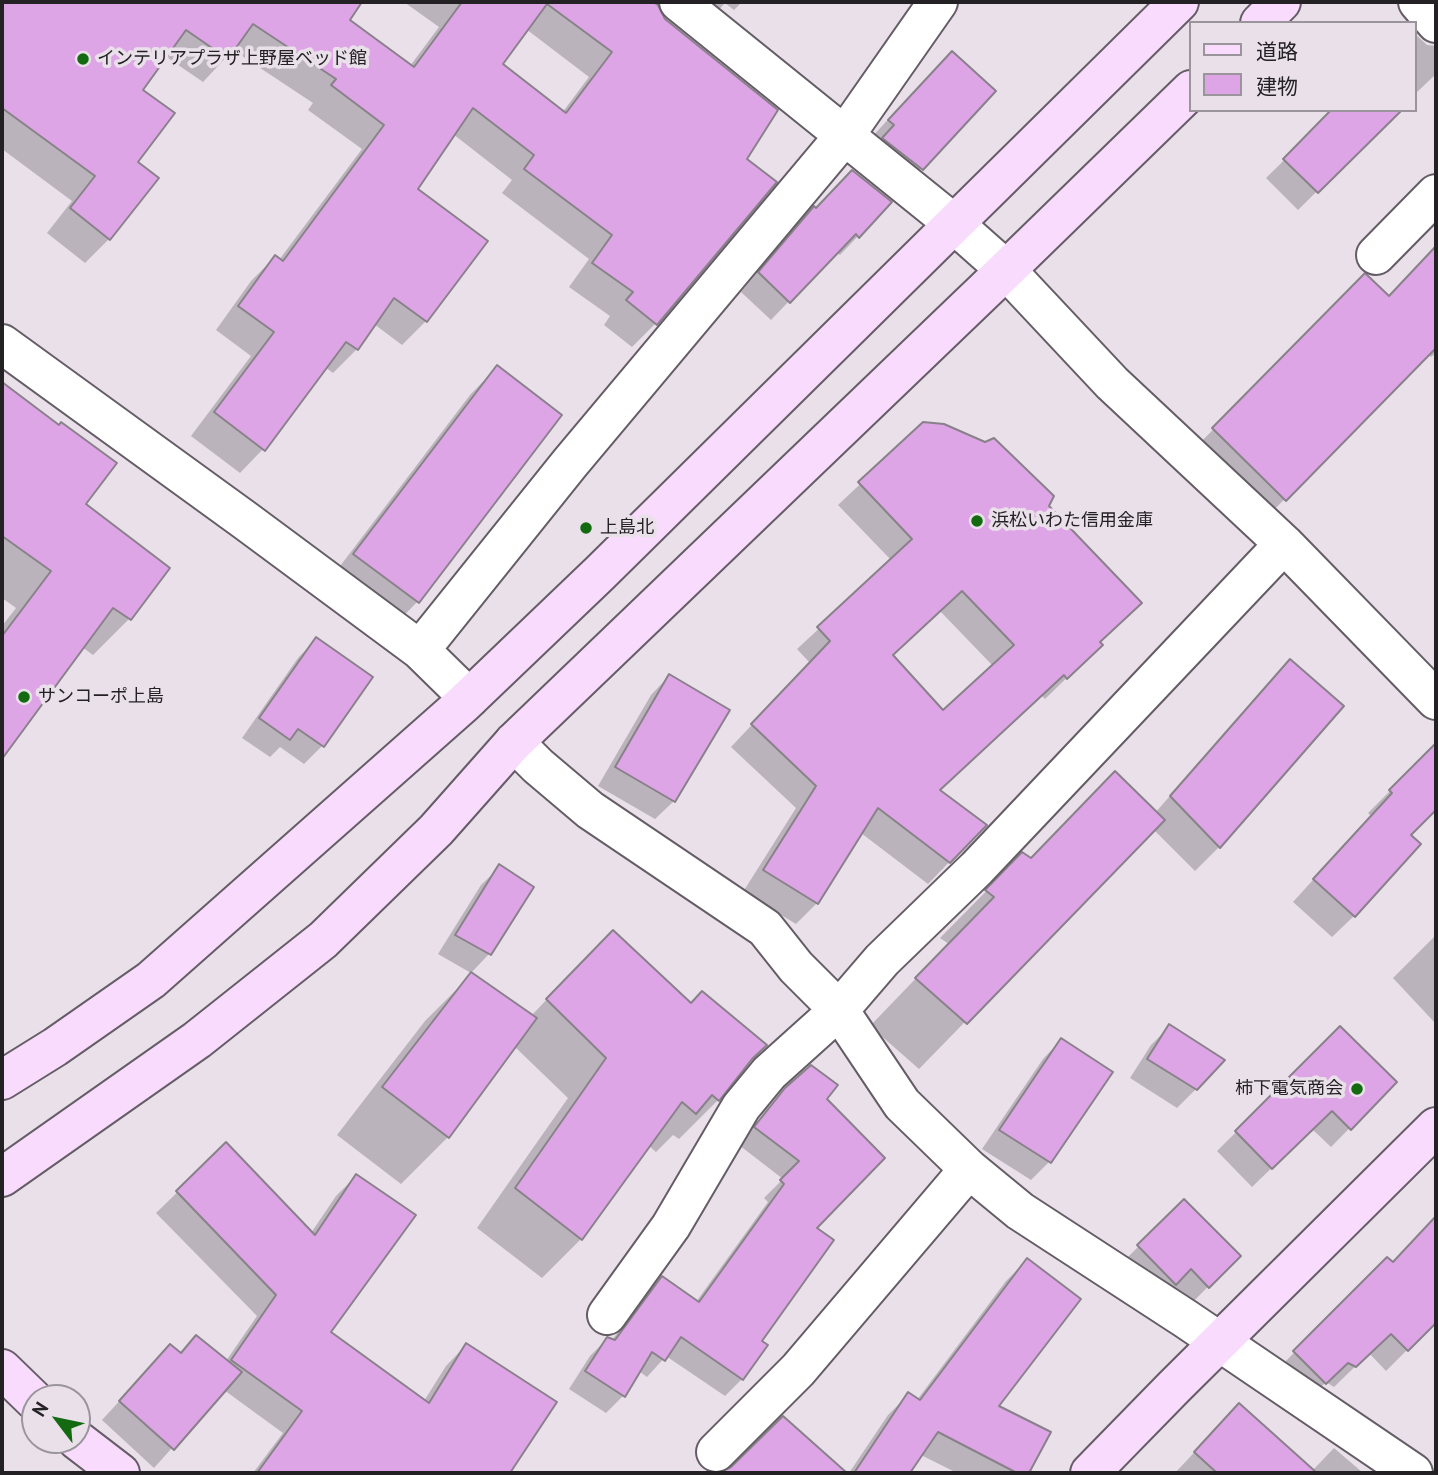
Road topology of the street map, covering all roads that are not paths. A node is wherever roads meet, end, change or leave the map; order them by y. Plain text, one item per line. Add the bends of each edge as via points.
1 (679, 2) edge
2 (938, 2) edge
3 (1179, 2) edge
4 (1281, 2) edge
5 (1418, 2) edge
6 (1262, 21) edge
7 (1436, 23) edge
8 (1190, 91) edge
9 (845, 135) junction
10 (1436, 194) edge
11 (953, 223) junction
12 (1376, 255) dead end
13 (1006, 270) junction
14 (2, 344) edge
15 (1284, 544) junction
16 (419, 650) junction
17 (469, 698) junction
18 (1436, 701) edge
19 (514, 742) junction
20 (839, 1010) junction
21 (2, 1080) edge
22 (1436, 1128) edge
23 (969, 1169) junction
24 (2, 1177) edge
25 (607, 1315) dead end
26 (1220, 1342) junction
27 (2, 1369) edge
28 (21, 1387) edge
29 (91, 1451) edge
30 (716, 1452) dead end
31 (120, 1473) edge
32 (1090, 1473) edge
33 (1413, 1473) edge

1 - 9 street
2 - 9 street
3 - 11 street
4 - 6 street
5 - 7 street
8 - 13 street
9 - 11 street
9 - 16 street
10 - 12 street
11 - 13 street
11 - 17 street
13 - 15 street via 1112,383
13 - 19 street
14 - 16 street
15 - 18 street
15 - 20 street
16 - 17 street
17 - 21 street via 151,979
19 - 20 street via 590,810 765,928
19 - 24 street via 436,830 323,940 197,1040
20 - 23 street via 902,1104
20 - 25 street via 769,1073 741,1107 671,1226
22 - 26 street
23 - 26 street via 1020,1211
23 - 30 street via 798,1370
26 - 32 street
26 - 33 street
27 - 28 street
29 - 31 street

